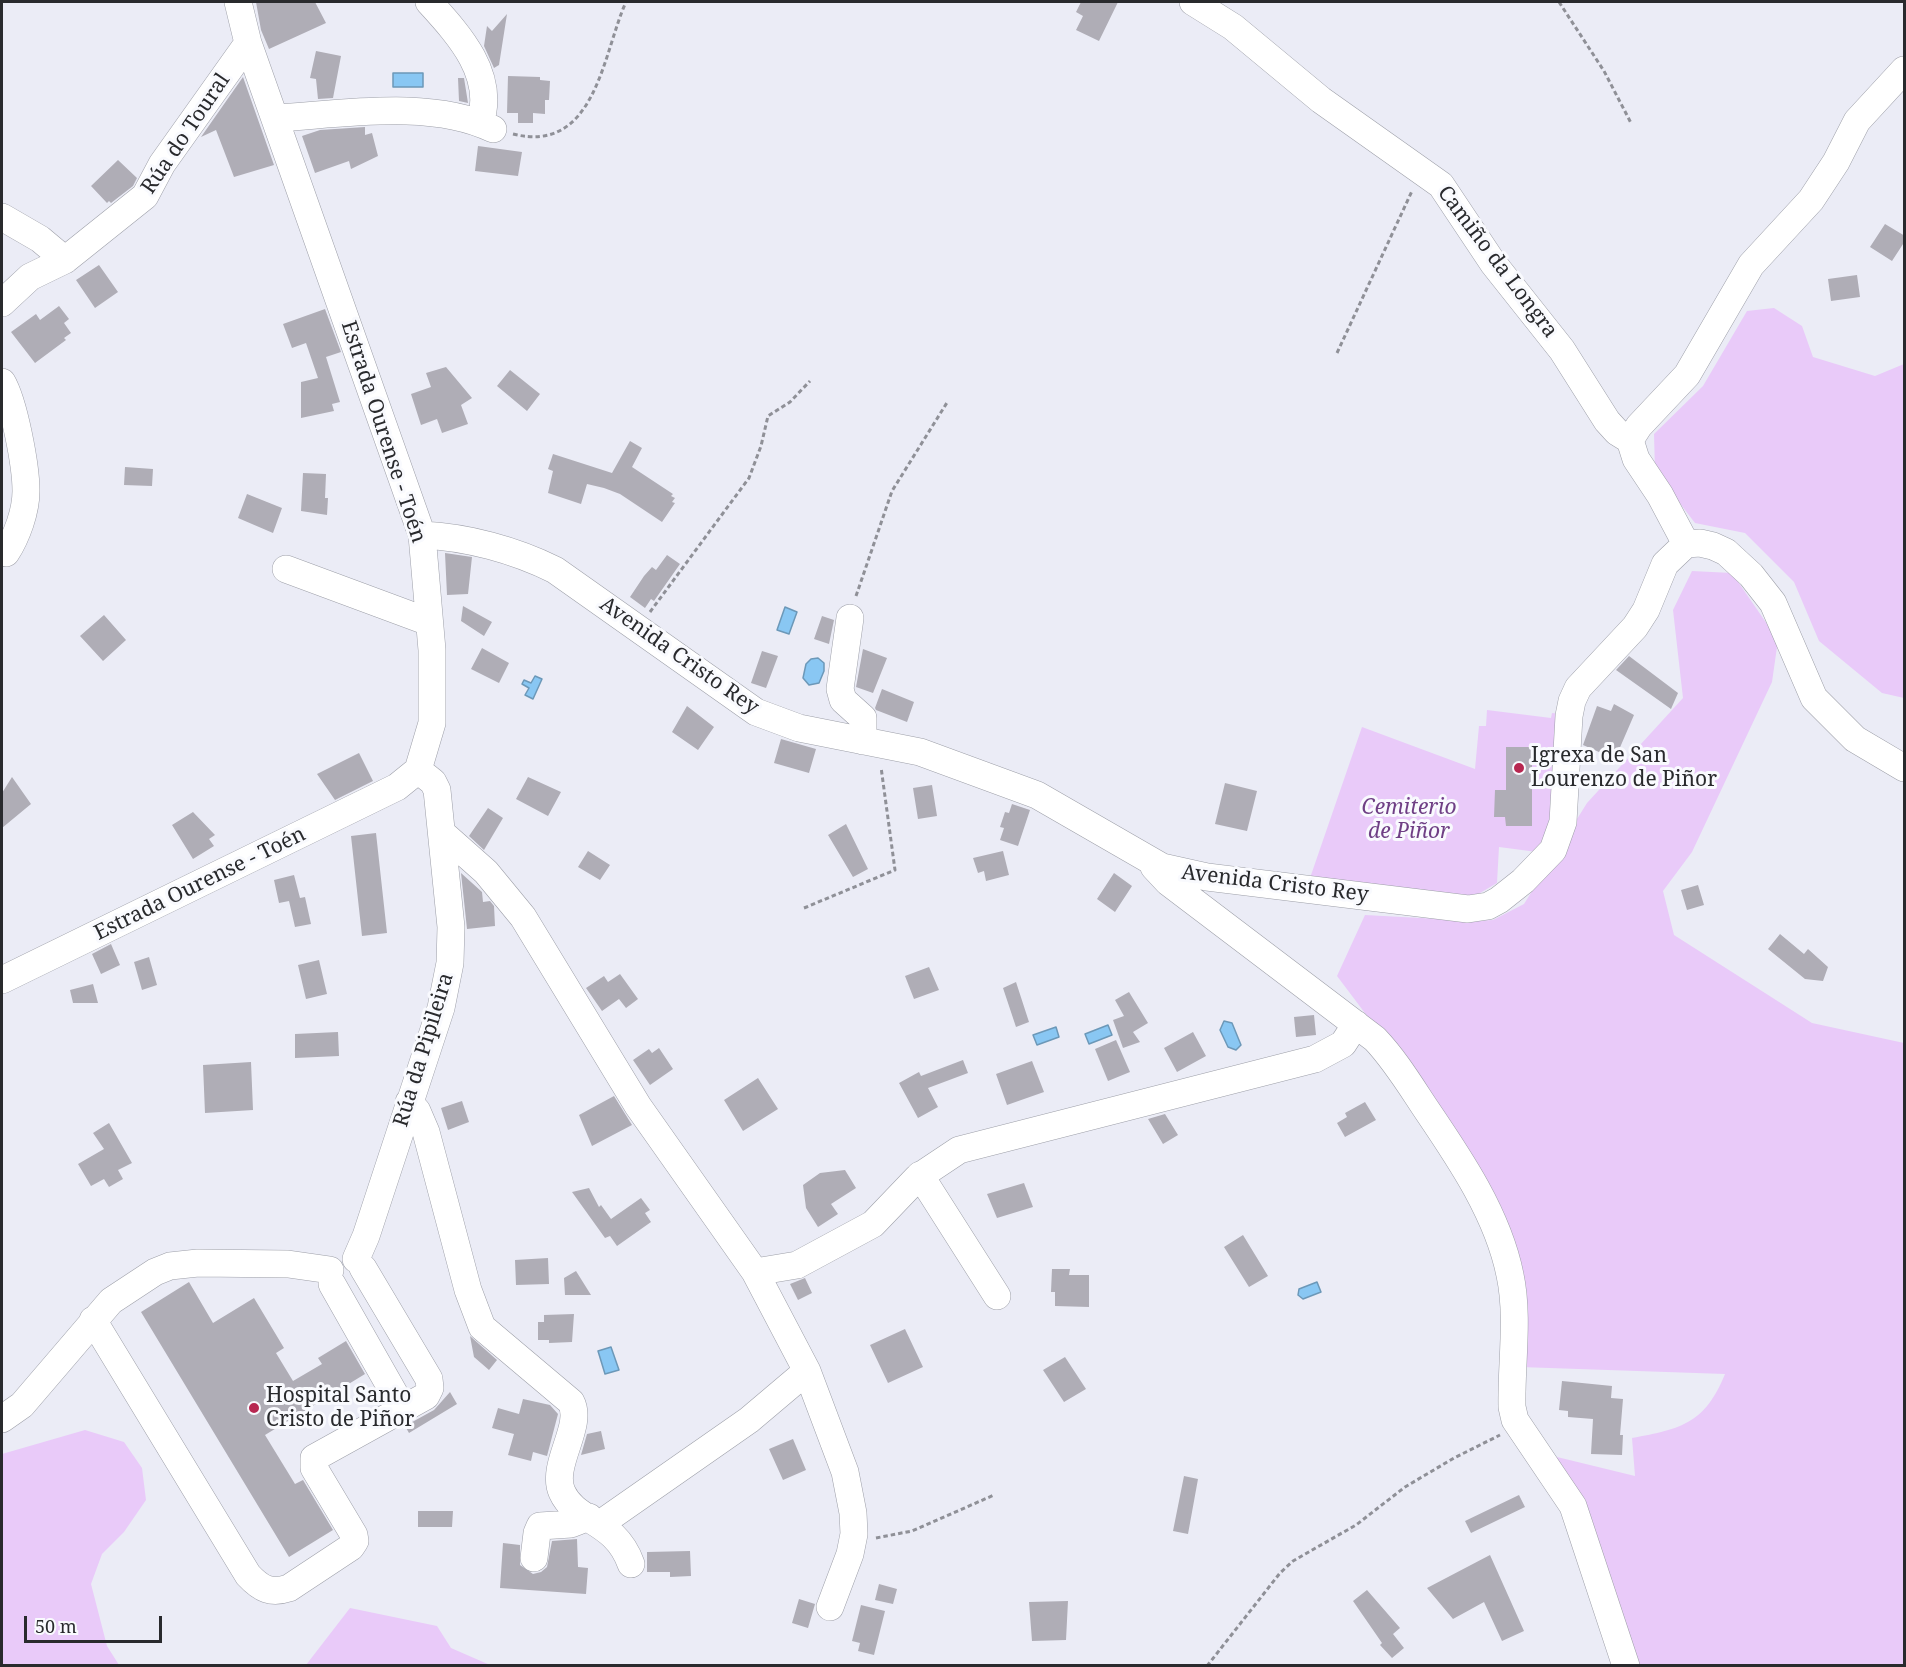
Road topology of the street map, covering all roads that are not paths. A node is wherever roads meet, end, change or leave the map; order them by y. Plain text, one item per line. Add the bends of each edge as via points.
1 (238, 2) edge
2 (429, 2) edge
3 (1193, 2) edge
4 (248, 43) junction
5 (1905, 70) edge
6 (277, 118) junction
7 (2, 217) edge
8 (65, 260) junction
9 (2, 303) edge
10 (2, 382) edge
11 (1630, 440) junction
12 (422, 535) junction
13 (1686, 544) junction
14 (6, 553) dead end
15 (286, 569) dead end
16 (850, 618) road end
17 (429, 622) junction
18 (874, 743) junction
19 (1905, 768) edge
20 (418, 770) junction
21 (441, 833) junction
22 (1147, 860) junction
23 (1207, 877) junction
24 (1242, 938) junction
25 (2, 980) edge
26 (1356, 1024) junction
27 (409, 1102) junction
28 (920, 1175) junction
29 (359, 1264) junction
30 (755, 1272) junction
31 (331, 1277) junction
32 (997, 1296) dead end
33 (93, 1320) junction
34 (807, 1371) junction
35 (403, 1409) junction
36 (2, 1419) edge
37 (595, 1521) junction
38 (534, 1558) dead end
39 (631, 1564) dead end
40 (830, 1607) dead end
41 (1626, 1665) edge

1 - 4 street, Estrada Ourense - Toén
2 - 6 street via 478,69 486,96 486,126 436,113 367,112
3 - 11 street, Camiño da Longra via 1233,27 1313,93 1447,191 1493,263 1562,350 1607,421
4 - 6 street, Estrada Ourense - Toén
4 - 8 street, Rúa do Toural via 162,164 145,196
5 - 11 street via 1857,121 1810,200 1739,281 1693,367
6 - 12 street, Estrada Ourense - Toén
7 - 8 street via 40,239
8 - 9 street, Rúa do Toural via 30,277
10 - 14 street via 12,400 26,490 21,517
11 - 13 street via 1636,459
12 - 17 street, Estrada Ourense - Toén
12 - 18 street, Avenida Cristo Rey via 461,539 543,564 572,580 756,712 799,728
13 - 19 street via 1700,543 1726,552 1751,575 1773,603 1814,698 1856,739
13 - 23 street, Avenida Cristo Rey via 1665,564 1635,627 1578,688 1569,716 1560,837 1545,860 1499,900 1468,909
15 - 17 street
16 - 18 street via 840,689 843,700 863,718
17 - 20 street, Estrada Ourense - Toén via 434,687 432,723
18 - 22 street, Avenida Cristo Rey via 935,757 1037,795
20 - 21 street, Rúa da Pipileira via 437,790
20 - 25 street, Estrada Ourense - Toén via 375,800
21 - 27 street, Rúa da Pipileira via 451,927 450,963 441,1008
21 - 30 street via 486,872 516,908 559,972 638,1107
22 - 23 street, Avenida Cristo Rey via 1177,872
22 - 24 street via 1168,882
23 - 24 street via 1209,897
24 - 26 street
26 - 28 street via 1342,1044 1315,1059 966,1148
26 - 41 street via 1391,1056 1451,1146 1493,1225 1513,1292 1512,1407 1518,1426 1573,1506
27 - 29 street, Rúa da Pipileira
27 - 37 street via 426,1132 468,1290 482,1327 573,1407 560,1483 565,1497
28 - 30 street via 873,1224 797,1265
28 - 32 street
29 - 31 street via 338,1259
29 - 35 street via 429,1379 426,1396
30 - 34 street
31 - 33 street via 288,1264 170,1266 125,1290
31 - 35 street
33 - 35 street via 249,1575 269,1591 289,1588 355,1541 314,1468 314,1458
33 - 36 street via 22,1405
34 - 37 street via 761,1411
34 - 40 street via 845,1472 853,1513 850,1554
37 - 38 street via 540,1526
37 - 39 street via 616,1536

